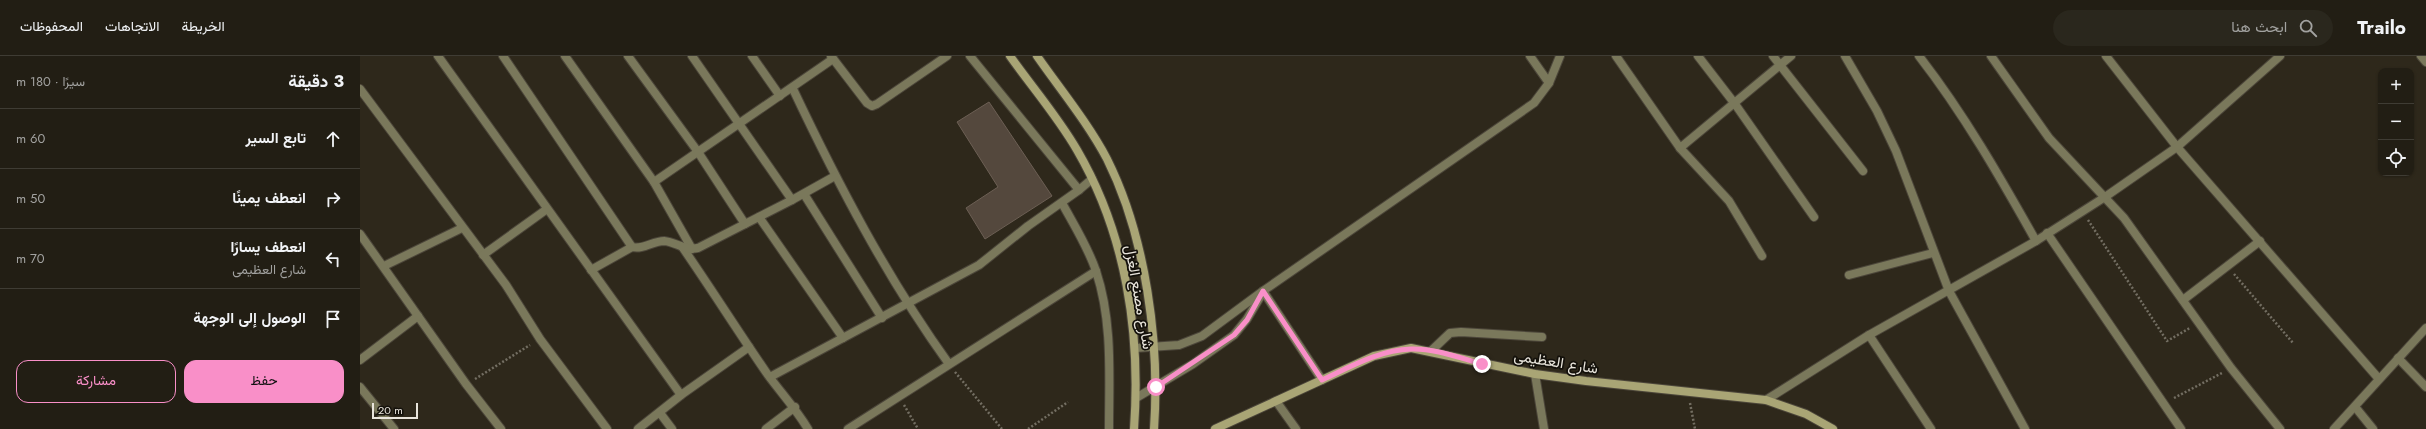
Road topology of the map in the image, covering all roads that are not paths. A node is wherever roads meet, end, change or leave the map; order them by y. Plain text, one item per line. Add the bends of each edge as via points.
1 (438, 56) edge
2 (503, 56) edge
3 (565, 56) edge
4 (628, 56) edge
5 (692, 56) edge
6 (752, 56) edge
7 (947, 56) edge
8 (970, 56) edge
9 (1010, 56) edge
10 (1037, 56) edge
11 (1530, 56) edge
12 (1560, 56) edge
13 (1616, 56) edge
14 (1698, 56) edge
15 (1773, 56) edge
16 (1791, 56) edge
17 (1845, 56) edge
18 (1918, 56) edge
19 (1991, 56) edge
20 (2106, 56) edge
21 (2280, 56) edge
22 (2421, 56) edge
23 (832, 57) edge
24 (2426, 62) edge
25 (1780, 65) junction
26 (1549, 83) junction
27 (360, 89) edge
28 (793, 89) junction
29 (780, 96) junction
30 (1735, 104) junction
31 (740, 123) junction
32 (2176, 147) junction
33 (1680, 148) junction
34 (698, 152) junction
35 (1863, 171) dead end
36 (834, 176) junction
37 (1092, 178) junction
38 (654, 182) junction
39 (1079, 190) junction
40 (804, 194) junction
41 (2105, 197) junction
42 (792, 200) junction
43 (1062, 203) junction
44 (547, 209) junction
45 (759, 217) junction
46 (1814, 217) dead end
47 (745, 224) junction
48 (462, 228) junction
49 (2047, 233) junction
50 (360, 234) edge
51 (2036, 241) junction
52 (2260, 241) junction
53 (632, 247) junction
54 (688, 249) junction
55 (1933, 253) junction
56 (483, 254) junction
57 (1762, 256) dead end
58 (384, 266) junction
59 (591, 270) junction
60 (1096, 271) junction
61 (1849, 275) dead end
62 (1263, 291) junction
63 (1949, 291) junction
64 (2184, 300) junction
65 (908, 304) junction
66 (418, 316) junction
67 (882, 318) junction
68 (2426, 328) edge
69 (1869, 335) junction
70 (1542, 337) dead end
71 (842, 338) junction
72 (749, 347) junction
73 (1135, 348) junction
74 (1155, 348) junction
75 (1431, 351) junction
76 (2398, 358) junction
77 (360, 360) edge
78 (949, 364) junction
79 (1535, 374) junction
80 (770, 377) junction
81 (2379, 379) junction
82 (1322, 380) junction
83 (2426, 386) edge
84 (360, 387) edge
85 (1156, 387) junction
86 (681, 395) junction
87 (1136, 398) junction
88 (1766, 400) junction
89 (1276, 401) junction
90 (795, 407) junction
91 (2356, 408) junction
92 (660, 413) junction
93 (394, 429) edge
94 (501, 429) edge
95 (607, 429) edge
96 (638, 429) edge
97 (672, 429) edge
98 (766, 429) edge
99 (808, 429) edge
100 (848, 429) edge
101 (1109, 429) edge
102 (1134, 429) edge
103 (1154, 429) edge
104 (1214, 429) edge
105 (1296, 429) edge
106 (1544, 429) edge
107 (1833, 429) edge
108 (1931, 429) edge
109 (2025, 429) edge
110 (2181, 429) edge
111 (2280, 429) edge
112 (2334, 429) edge
113 (2373, 429) edge

1 - 44 street
2 - 53 street
3 - 38 street
4 - 34 street
5 - 31 street
6 - 29 street
7 - 23 street via 872,106
8 - 39 street
9 - 37 street, شارع مصنع الغزل via 1076,149
10 - 74 street, شارع مصنع الغزل via 1091,133 1120,189 1131,222 1149,300
11 - 26 street
12 - 26 street
13 - 33 street
14 - 30 street
15 - 25 street
16 - 25 street
17 - 55 street via 1877,111 1896,151
18 - 51 street via 1951,98 1981,144
19 - 41 street via 2049,138
20 - 32 street
21 - 32 street
22 - 24 street
23 - 28 street
25 - 30 street
25 - 35 street
26 - 62 street via 1534,103
27 - 48 street
28 - 29 street
28 - 36 street
29 - 31 street
30 - 33 street
30 - 46 street
31 - 34 street
31 - 42 street
32 - 41 street
32 - 52 street
33 - 57 street via 1729,200
34 - 38 street
34 - 47 street
36 - 40 street
36 - 65 street
37 - 39 street
37 - 73 street, شارع مصنع الغزل via 1121,257
38 - 54 street
39 - 43 street
40 - 42 street
40 - 67 street
41 - 49 street
41 - 64 street via 2124,218
42 - 45 street
43 - 60 street
43 - 65 street via 979,265
44 - 56 street
44 - 59 street
45 - 47 street
45 - 71 street
47 - 54 street
48 - 56 street
48 - 58 street
49 - 51 street
49 - 110 street
50 - 58 street
51 - 63 street
52 - 64 street
52 - 81 street
53 - 54 street via 639,248 664,241
53 - 59 street
54 - 72 street
55 - 61 street
55 - 63 street
56 - 95 street via 540,338
58 - 66 street
59 - 86 street
60 - 78 street
60 - 101 street via 1104,299 1109,348
62 - 74 street via 1202,336 1179,345
62 - 82 street
62 - 85 street via 1247,320 1234,335
63 - 69 street
63 - 109 street
64 - 111 street via 2231,368
65 - 67 street
65 - 78 street
66 - 77 street
66 - 94 street
67 - 71 street
68 - 76 street
69 - 88 street
69 - 108 street
70 - 75 street via 1456,333 1450,334
71 - 80 street
72 - 80 street
72 - 86 street
73 - 74 street
73 - 87 street, شارع مصنع الغزل
74 - 85 street, شارع مصنع الغزل
75 - 79 street, شارع العظيمى
75 - 82 street, شارع العظيمى via 1411,348 1392,351 1374,356
76 - 81 street
76 - 83 street
78 - 100 street
79 - 88 street, شارع العظيمى via 1586,382
79 - 106 street
80 - 90 street
81 - 91 street
82 - 89 street, شارع العظيمى
84 - 93 street
85 - 87 street
85 - 103 street, شارع مصنع الغزل
86 - 92 street
87 - 102 street, شارع مصنع الغزل
88 - 107 street, شارع العظيمى via 1806,414
89 - 104 street, شارع العظيمى
89 - 105 street
90 - 98 street
90 - 99 street
91 - 112 street
91 - 113 street
92 - 96 street
92 - 97 street

